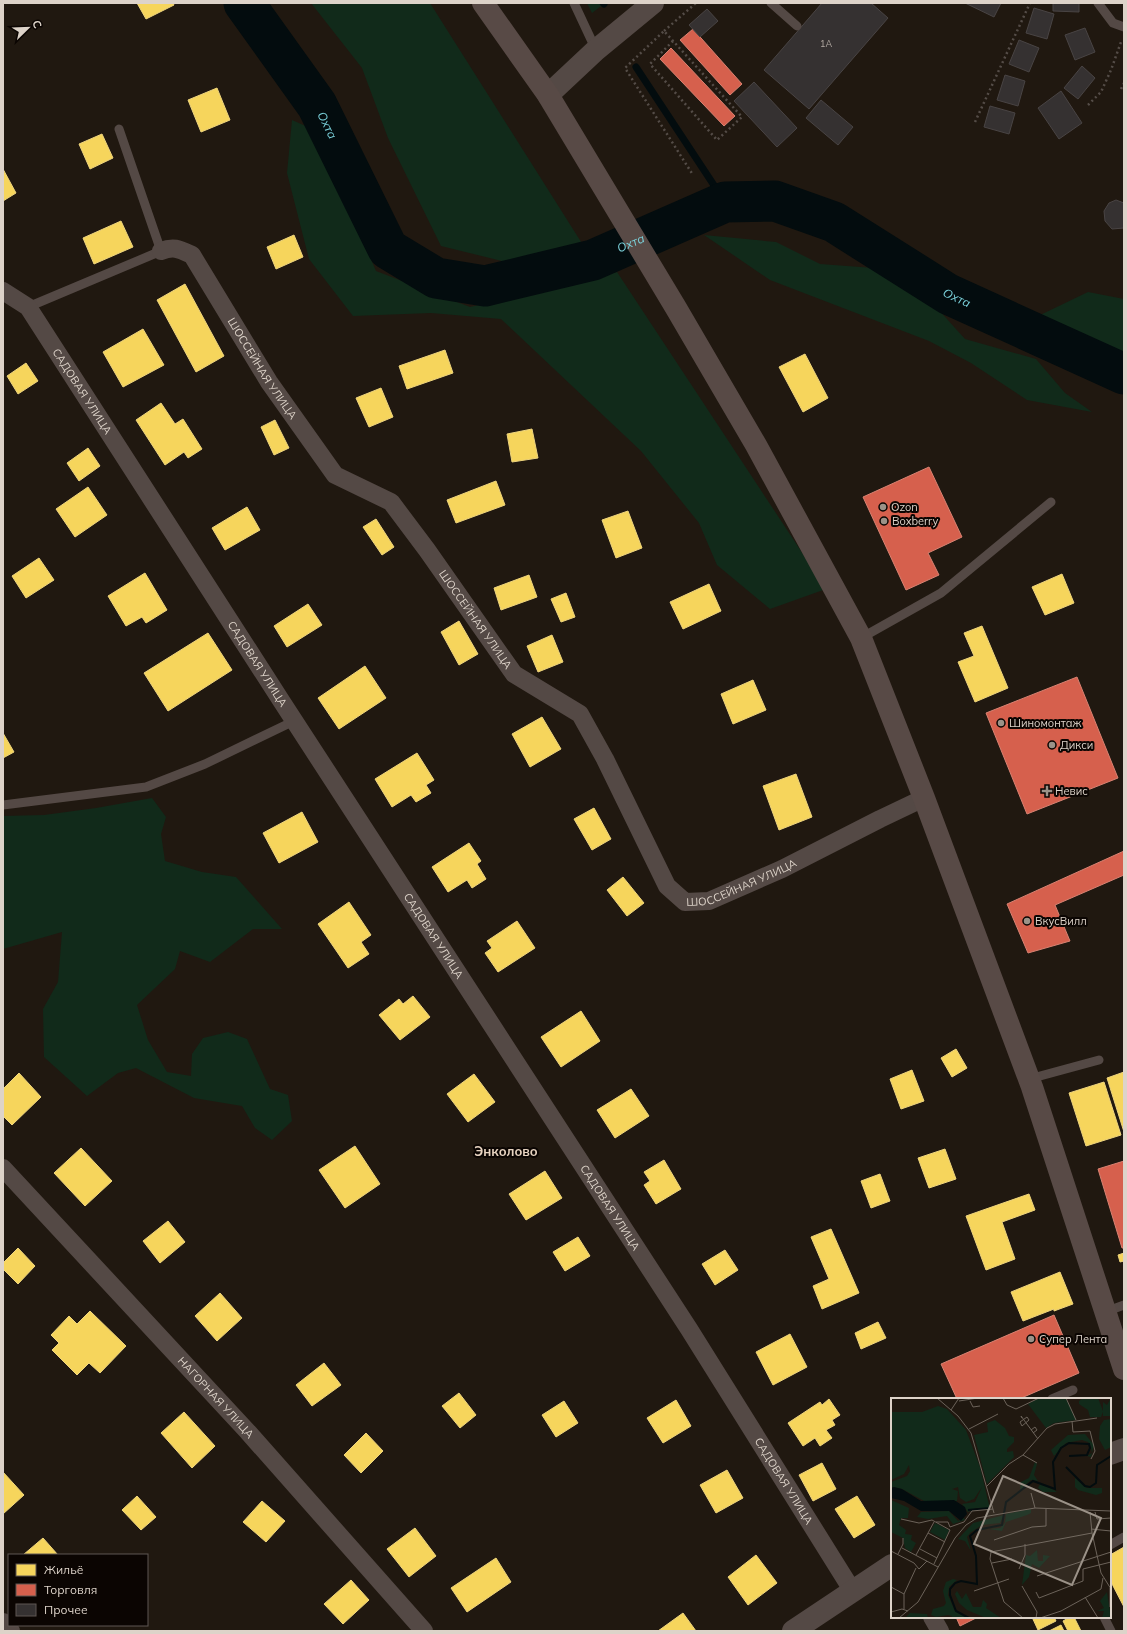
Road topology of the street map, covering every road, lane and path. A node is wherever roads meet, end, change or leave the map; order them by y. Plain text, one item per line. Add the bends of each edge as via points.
1 (483, 3) edge
2 (574, 3) edge
3 (653, 3) edge
4 (696, 3) edge
5 (771, 3) edge
6 (1030, 3) edge
7 (1098, 3) edge
8 (797, 26) dead end
9 (1124, 28) edge
10 (664, 31) junction
11 (673, 41) junction
12 (1121, 41) dead end
13 (596, 50) junction
14 (1124, 83) edge
15 (1121, 89) dead end
16 (548, 95) junction
17 (1088, 105) dead end
18 (974, 122) dead end
19 (119, 129) dead end
20 (693, 174) dead end
21 (161, 251) junction
22 (3, 291) edge
23 (28, 307) junction
24 (1051, 502) dead end
25 (862, 638) junction
26 (294, 721) junction
27 (924, 798) junction
28 (3, 805) edge
29 (1099, 1060) dead end
30 (1029, 1079) junction
31 (3, 1168) edge
32 (1115, 1309) edge
33 (1124, 1369) edge
34 (1073, 1390) dead end
35 (1054, 1398) edge
36 (1124, 1449) edge
37 (1111, 1454) edge
38 (1124, 1538) edge
39 (1111, 1544) edge
40 (891, 1566) edge
41 (852, 1590) junction
42 (933, 1618) edge
43 (1104, 1618) edge
44 (3, 1622) edge
45 (12, 1631) edge
46 (424, 1631) edge
47 (793, 1631) edge
48 (940, 1631) edge
49 (1111, 1631) edge

1 - 16 main road
2 - 13 lane
3 - 13 street
4 - 10 path
5 - 8 lane
6 - 18 path
7 - 9 lane via 1113,22
10 - 11 path
10 - 20 path via 625,68
11 - 11 path via 650,64 718,140 742,117
12 - 17 path via 1101,92
13 - 16 street
14 - 15 path
16 - 25 main road via 756,444
19 - 21 lane
21 - 23 lane
21 - 27 street, ШОССЕЙНАЯ УЛИЦА via 171,247 192,255 269,382 335,475 390,502 428,550 514,674 580,714 667,886 685,902 709,901 775,873
22 - 23 street, САДОВАЯ УЛИЦА
23 - 26 street, САДОВАЯ УЛИЦА
24 - 25 lane via 941,593
25 - 27 main road
26 - 28 lane via 205,764 146,787
26 - 41 street, САДОВАЯ УЛИЦА via 689,1329
27 - 30 main road
29 - 30 lane
30 - 32 main road
31 - 46 street, НАГОРНАЯ УЛИЦА via 248,1432
32 - 33 main road
34 - 35 lane
36 - 37 street
38 - 39 lane
40 - 41 street
41 - 47 street
42 - 48 street
43 - 49 lane
44 - 45 street

